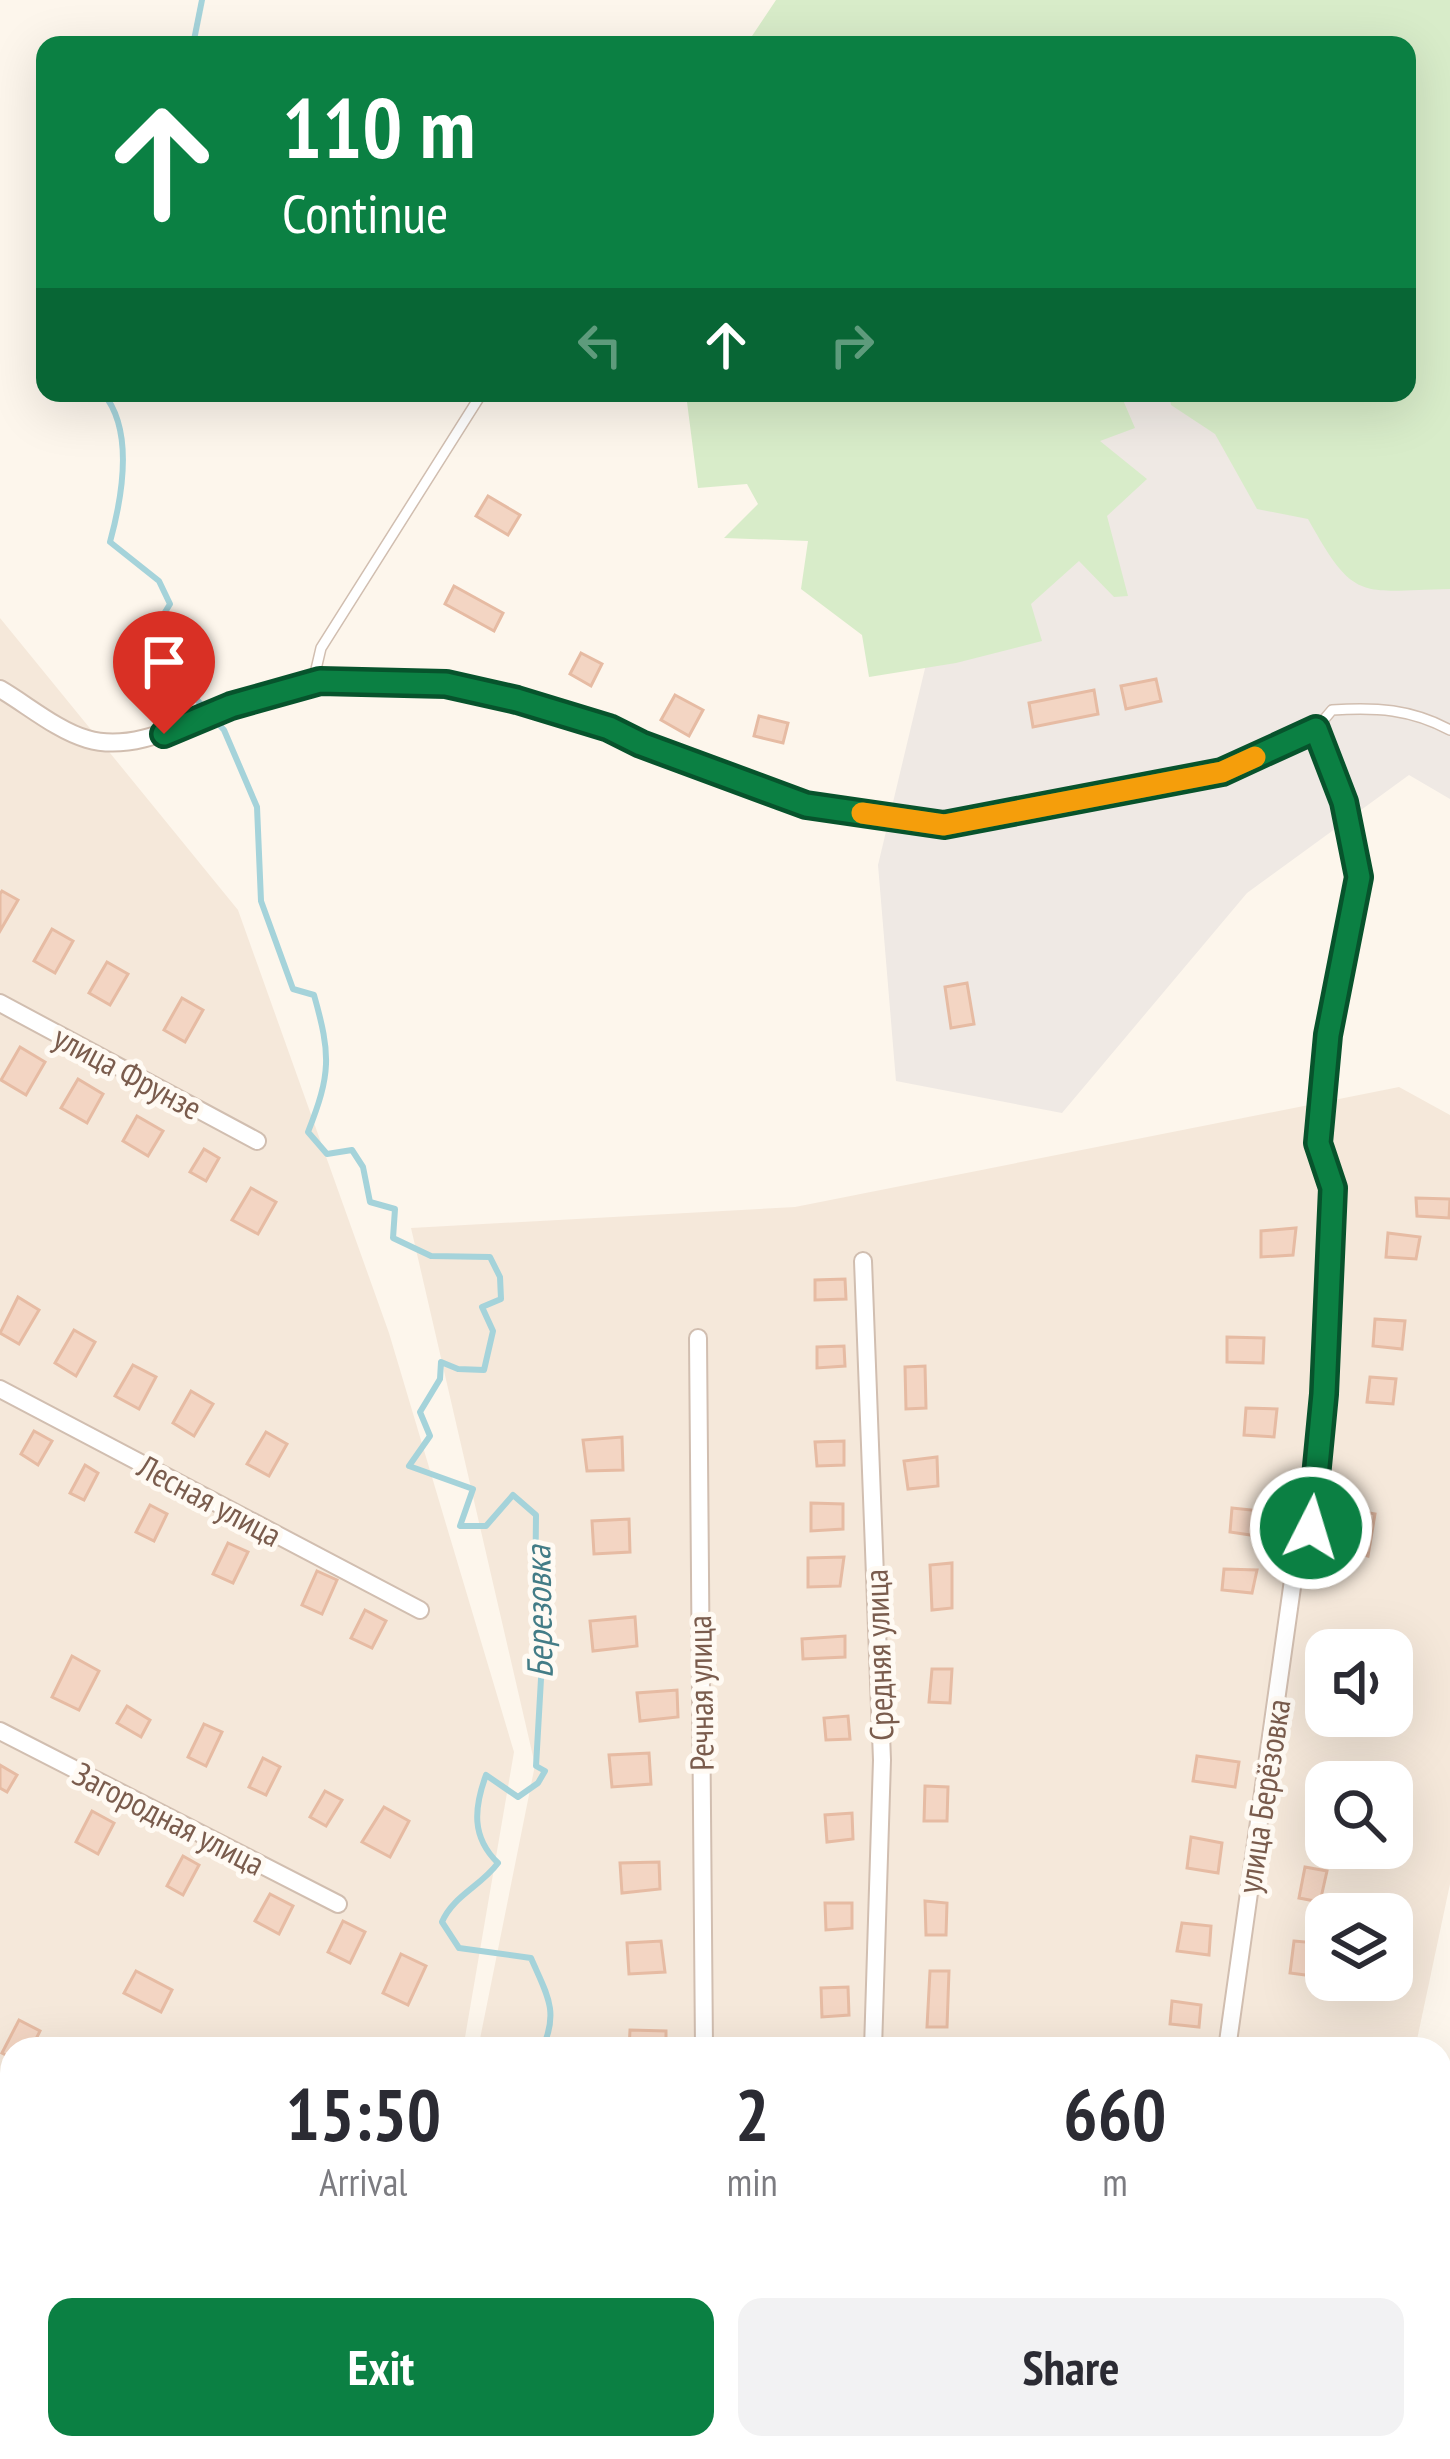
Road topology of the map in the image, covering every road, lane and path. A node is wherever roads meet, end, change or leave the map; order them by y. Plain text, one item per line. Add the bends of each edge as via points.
1 (476, 402) edge
2 (313, 683) junction
3 (0, 688) edge
4 (1316, 729) junction
5 (1450, 730) edge
6 (844, 811) joint
7 (0, 1003) edge
8 (257, 1141) dead end
9 (1333, 1188) joint
10 (862, 1261) dead end
11 (698, 1338) dead end
12 (0, 1390) edge
13 (419, 1610) dead end
14 (0, 1731) edge
15 (338, 1904) dead end
16 (704, 2037) edge
17 (873, 2037) edge
18 (1230, 2037) edge

1 - 2 lane via 321,648
2 - 3 street via 115,743 85,739
2 - 6 street via 446,684 517,700 806,805
4 - 5 lane via 1332,710 1373,707 1422,715
4 - 6 lane via 1222,772 944,825
4 - 9 lane via 1344,802 1359,877 1328,1035 1318,1143
7 - 8 street, улица Фрунзе
9 - 18 street, улица Берёзовка via 1311,1528 1293,1580
10 - 17 street, Средняя улица via 882,1760
11 - 16 street, Речная улица
12 - 13 street, Лесная улица
14 - 15 street, Загородная улица

